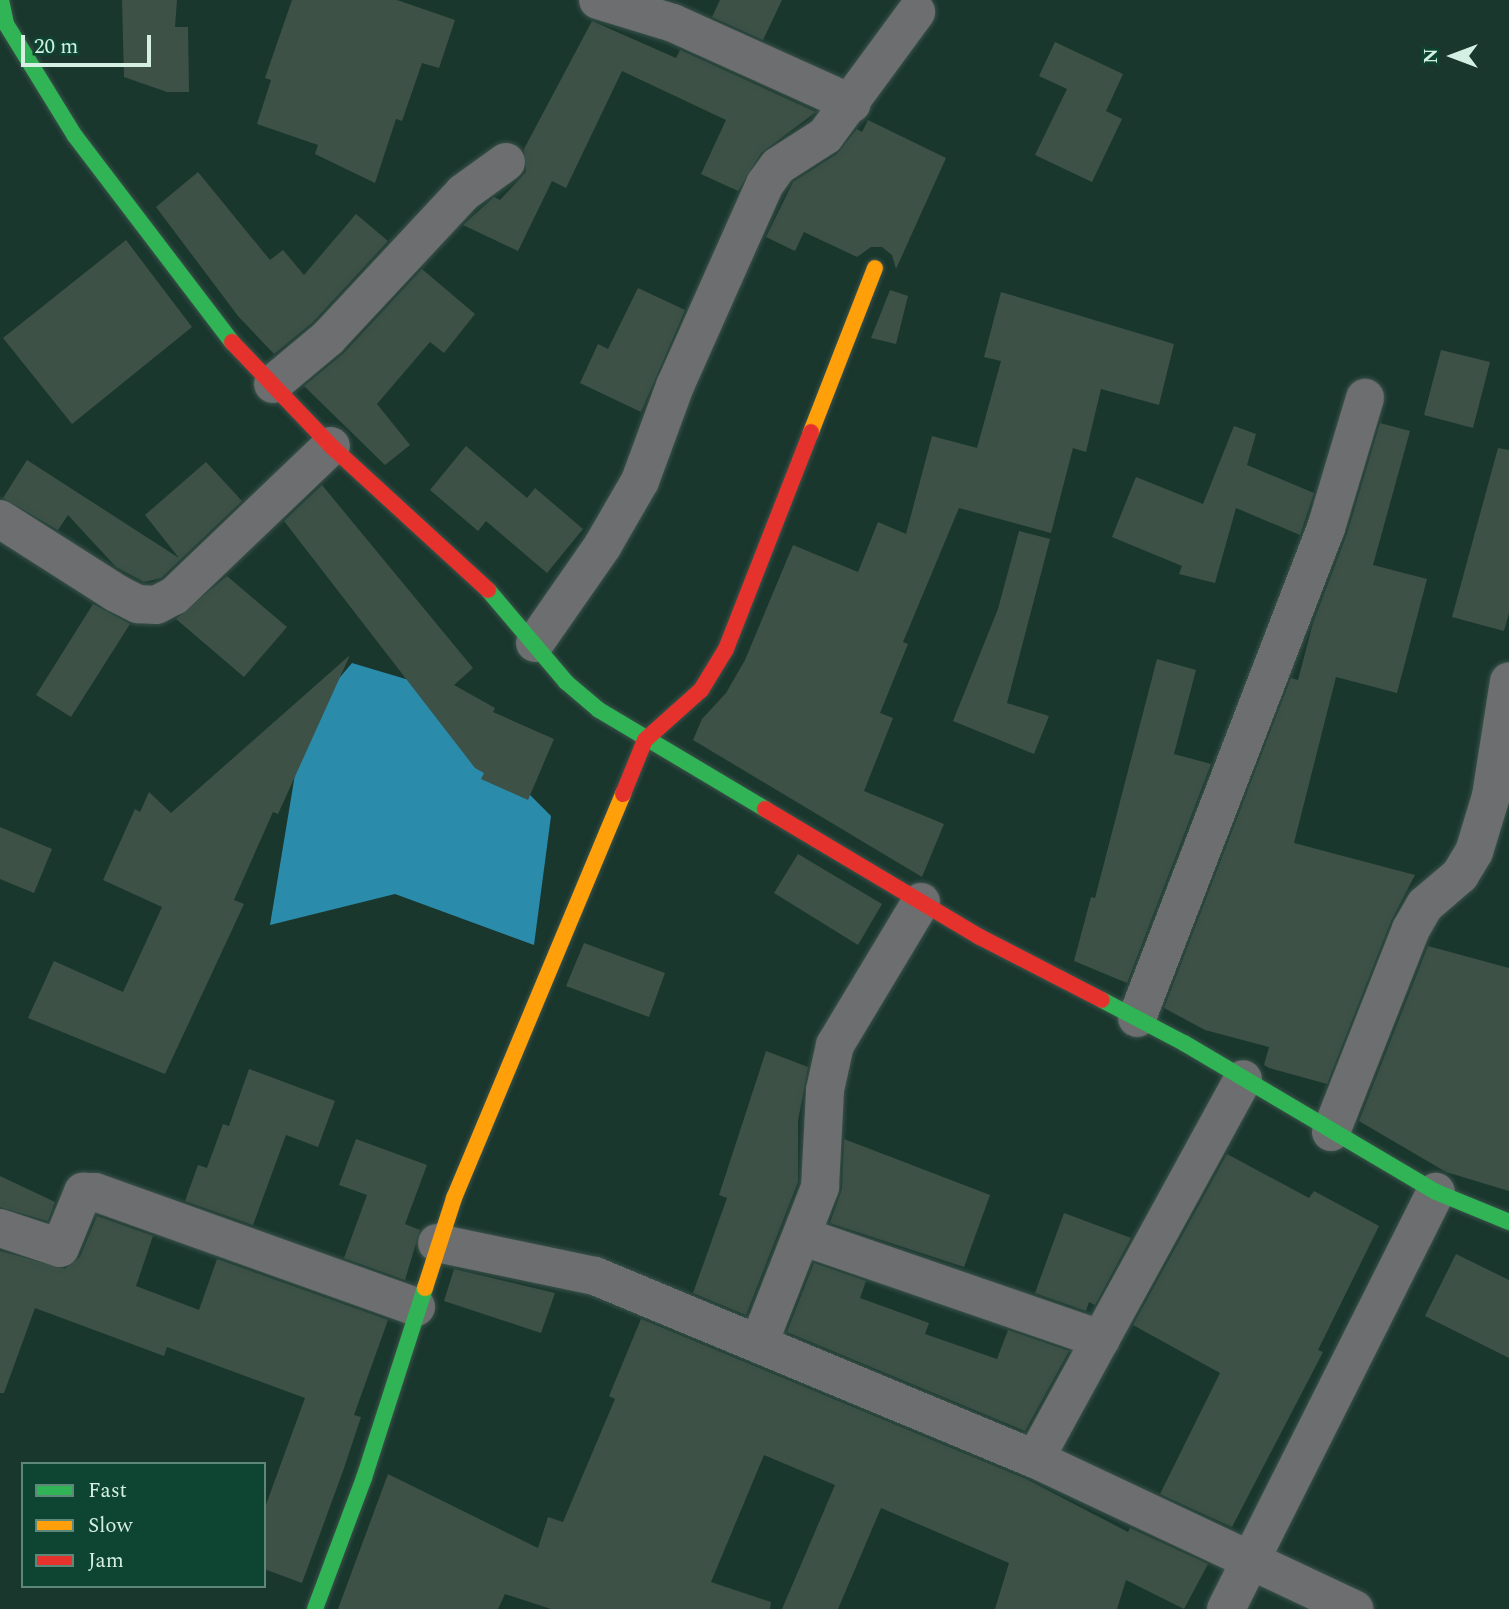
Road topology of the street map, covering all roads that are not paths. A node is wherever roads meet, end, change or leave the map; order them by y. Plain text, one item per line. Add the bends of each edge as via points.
1 (598, 0) edge
2 (916, 12) dead end
3 (2, 17) edge
4 (852, 104) junction
5 (506, 162) dead end
6 (876, 268) dead end
7 (272, 384) junction
8 (1365, 398) dead end
9 (331, 446) junction
10 (0, 519) edge
11 (535, 643) junction
12 (1509, 681) edge
13 (1505, 724) edge
14 (645, 740) junction
15 (921, 902) junction
16 (1137, 1018) junction
17 (1243, 1079) junction
18 (1331, 1132) junction
19 (1436, 1192) junction
20 (1509, 1222) edge
21 (0, 1228) edge
22 (804, 1237) junction
23 (438, 1242) junction
24 (416, 1307) junction
25 (1101, 1339) junction
26 (759, 1343) junction
27 (1035, 1459) junction
28 (1247, 1560) junction
29 (316, 1609) edge
30 (1226, 1609) edge
31 (1354, 1609) edge

1 - 4 street via 673,23
2 - 4 street
3 - 7 main road via 75,136 221,330
4 - 11 street via 825,136 778,166 765,184 676,386 640,481 603,545
5 - 7 street via 463,193 337,329
6 - 14 main road via 726,649 701,690
7 - 9 main road
8 - 16 street via 1326,528
9 - 10 street via 174,596 156,606 138,604 116,593
9 - 11 main road via 423,527
11 - 14 main road via 566,682
12 - 13 street
13 - 18 street via 1474,852 1460,875 1425,905 1411,929
14 - 15 main road
14 - 23 main road
15 - 16 main road
15 - 22 street via 835,1045 825,1090 822,1174
16 - 17 main road
17 - 18 main road
17 - 25 street
18 - 19 main road
19 - 20 main road
19 - 28 street
21 - 24 street via 60,1248 83,1192 95,1192
22 - 25 street
22 - 26 street
23 - 24 main road
23 - 26 street via 595,1276
24 - 29 main road via 364,1478
25 - 27 street
26 - 27 street
27 - 28 street
28 - 30 street
28 - 31 street

